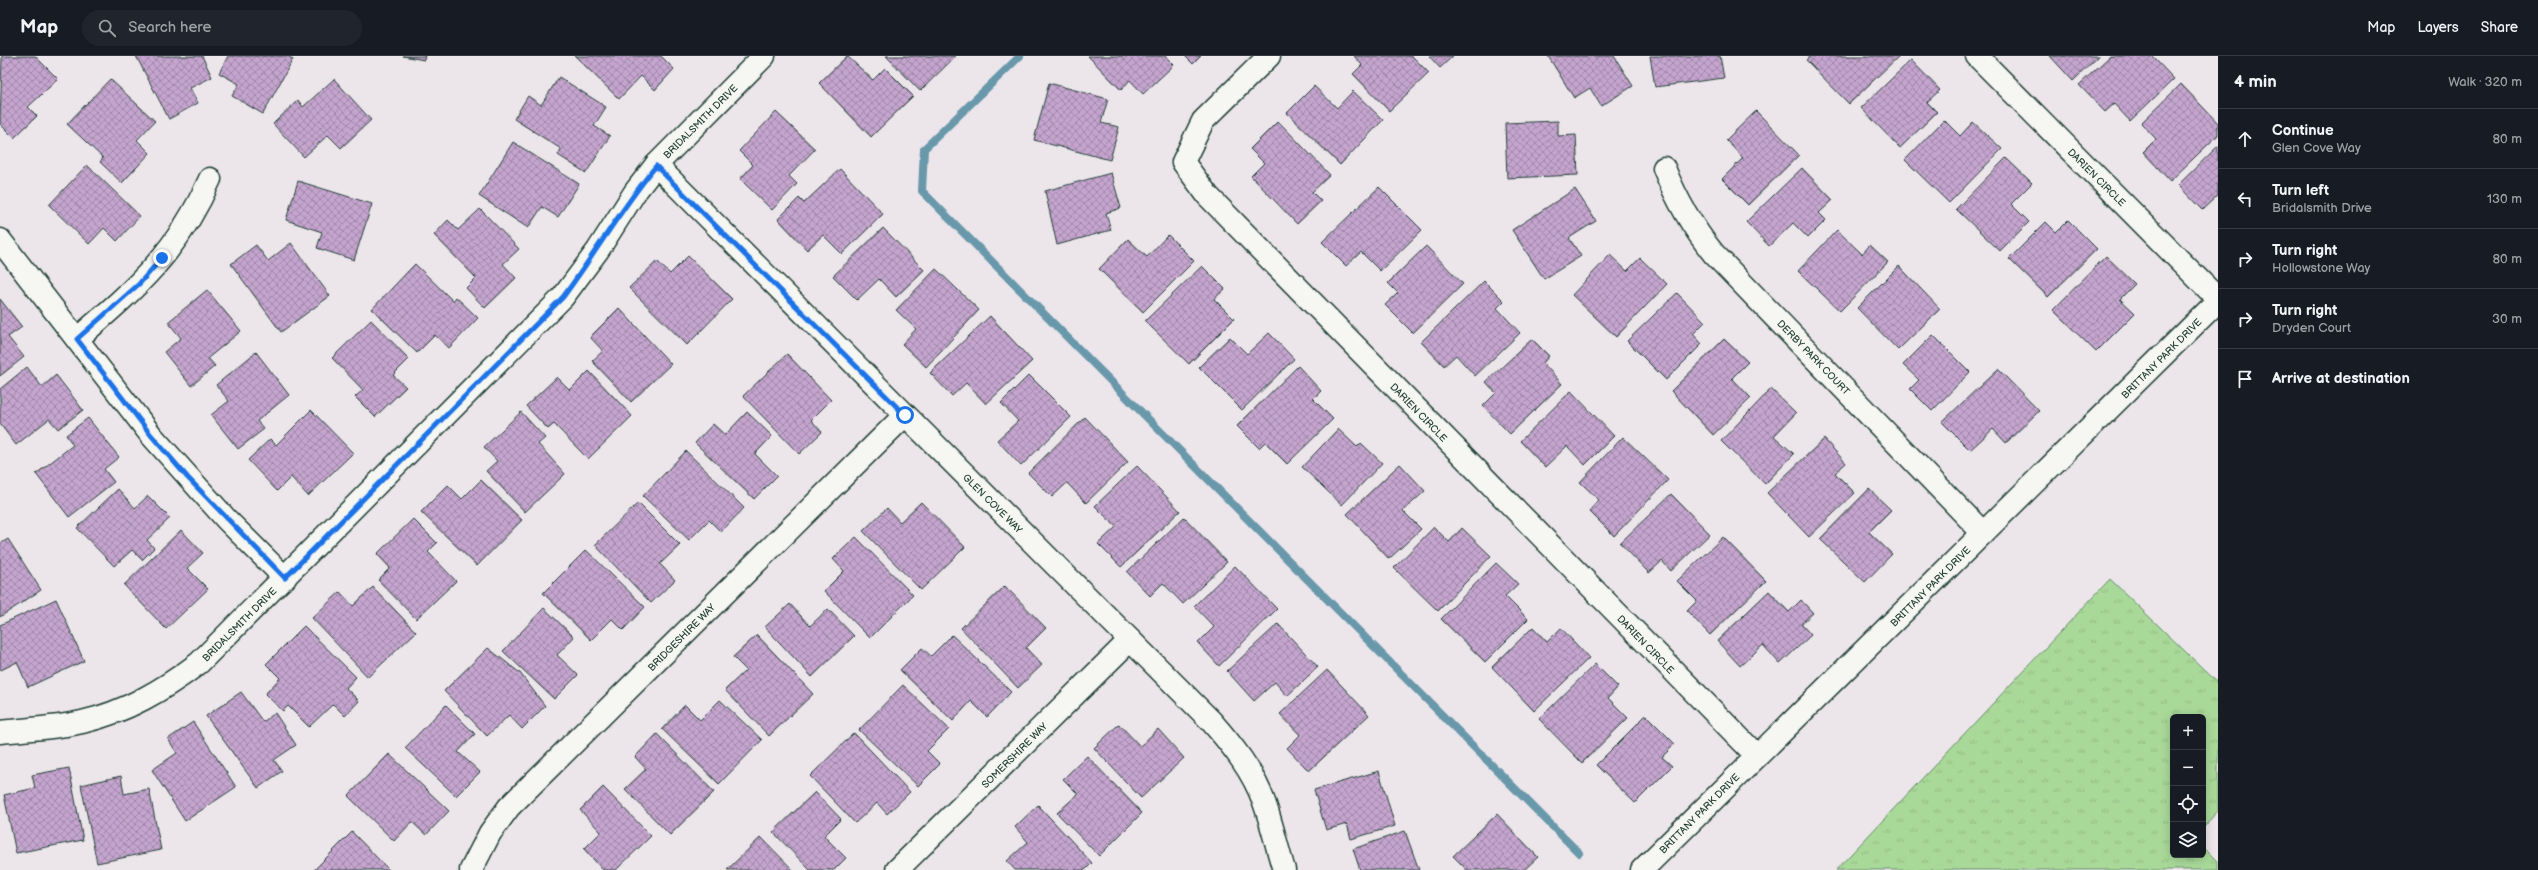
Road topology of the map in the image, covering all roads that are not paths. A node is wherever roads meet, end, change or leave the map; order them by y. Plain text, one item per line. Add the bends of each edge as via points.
1 (764, 56) edge
2 (1269, 56) edge
3 (1977, 56) edge
4 (656, 166) junction
5 (1664, 168) dead end
6 (210, 179) dead end
7 (0, 240) edge
8 (2218, 300) edge
9 (77, 339) junction
10 (905, 415) junction
11 (1983, 533) junction
12 (285, 578) junction
13 (1130, 640) junction
14 (0, 732) edge
15 (1757, 756) junction
16 (471, 870) edge
17 (897, 870) edge
18 (1284, 870) edge
19 (1642, 870) edge

1 - 4 street, BRIDALSMITH DRIVE
2 - 15 street, DARIEN CIRCLE via 1203,121 1183,162 1208,196
3 - 8 street, DARIEN CIRCLE
4 - 10 street, GLEN COVE WAY
4 - 12 street, BRIDALSMITH DRIVE via 635,192 598,250 563,297
5 - 11 street, DERBY PARK COURT via 1676,198 1692,226 1714,254
6 - 9 street via 197,209 182,234 139,284
7 - 9 street
8 - 11 street, BRITTANY PARK DRIVE
9 - 12 street via 151,435 188,478
10 - 13 street, GLEN COVE WAY
10 - 16 street, BRIDGESHIRE WAY via 509,807 490,833
11 - 15 street, BRITTANY PARK DRIVE
12 - 14 street, BRIDALSMITH DRIVE via 199,663 144,700 82,722
13 - 17 street, SOMERSHIRE WAY
13 - 18 street, GLEN COVE WAY via 1232,744 1264,801
15 - 19 street, BRITTANY PARK DRIVE

